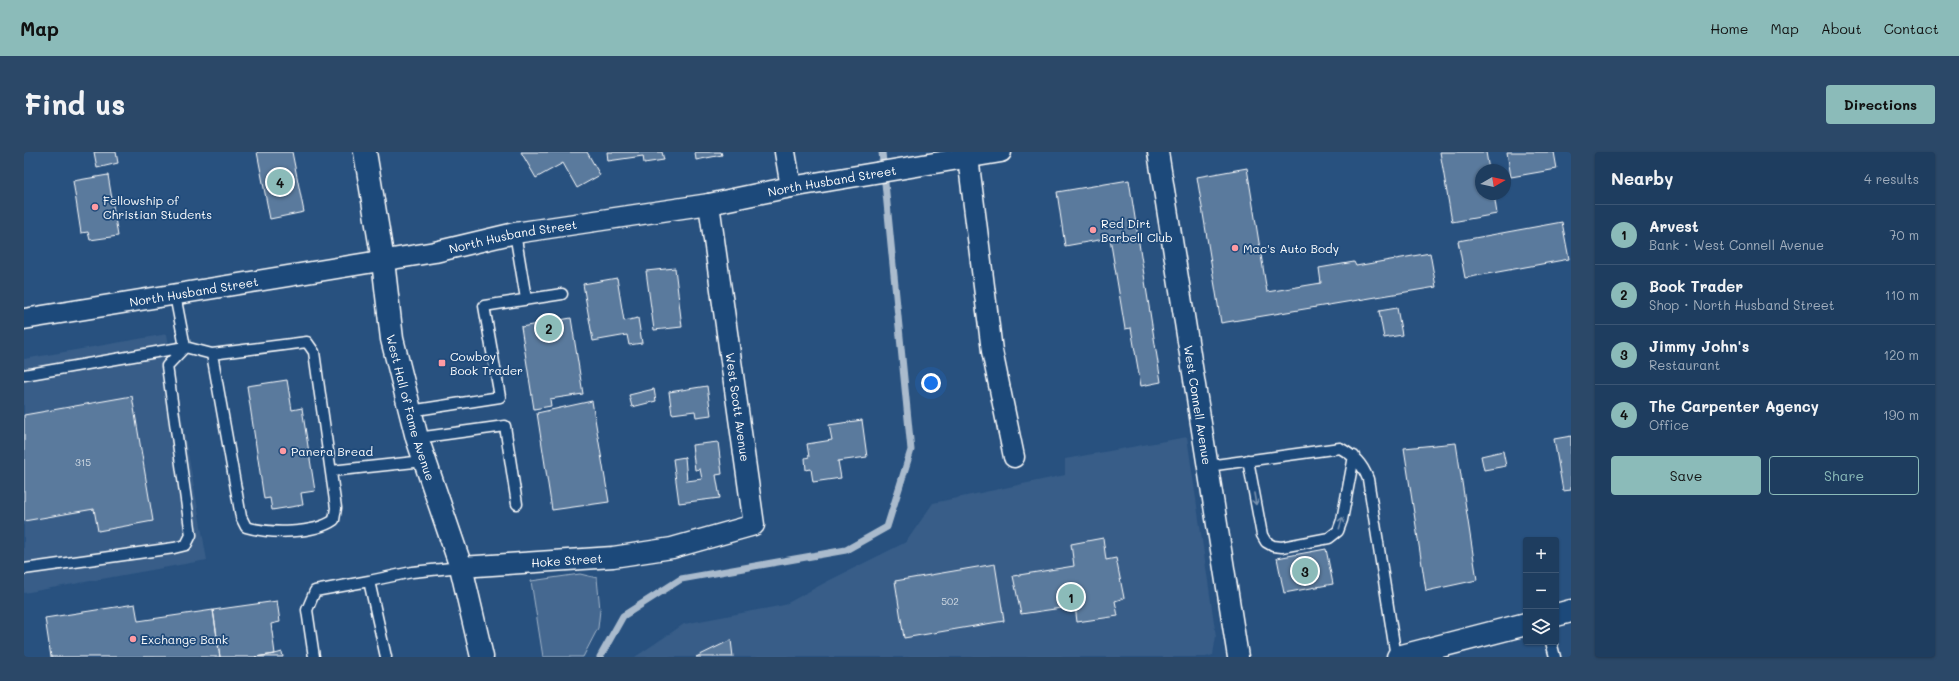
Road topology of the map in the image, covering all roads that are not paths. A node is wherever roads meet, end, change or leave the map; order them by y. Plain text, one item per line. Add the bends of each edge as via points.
1 (365, 152) edge
2 (785, 152) edge
3 (1001, 152) edge
4 (1158, 152) edge
5 (968, 157) junction
6 (791, 187) junction
7 (709, 204) junction
8 (515, 233) junction
9 (383, 261) junction
10 (175, 294) junction
11 (562, 294) dead end
12 (526, 299) junction
13 (24, 319) edge
14 (185, 347) junction
15 (212, 354) junction
16 (24, 376) edge
17 (410, 411) junction
18 (417, 438) junction
19 (1354, 456) junction
20 (1014, 457) dead end
21 (1248, 460) junction
22 (424, 461) junction
23 (1208, 466) junction
24 (331, 471) junction
25 (517, 504) dead end
26 (672, 548) joint
27 (461, 567) junction
28 (24, 569) edge
29 (369, 581) junction
30 (1571, 611) edge
31 (1559, 614) edge
32 (1523, 625) edge
33 (1552, 645) edge
34 (314, 657) edge
35 (386, 657) edge
36 (482, 657) edge
37 (1238, 657) edge
38 (1397, 657) edge
39 (1555, 657) edge

1 - 9 main road, West Hall of Fame Avenue
2 - 6 street
3 - 5 street, North Husband Street
4 - 23 street, West Connell Avenue
5 - 6 street, North Husband Street
5 - 20 street via 992,351
6 - 7 street, North Husband Street
7 - 8 street, North Husband Street
7 - 26 street, West Scott Avenue via 754,525
8 - 9 street, North Husband Street
8 - 12 lane
9 - 10 street, North Husband Street
9 - 17 main road, West Hall of Fame Avenue via 392,339
10 - 13 street, North Husband Street
10 - 14 lane
11 - 12 lane
12 - 17 lane via 484,306 500,397
14 - 15 lane
14 - 16 lane
14 - 28 lane via 167,366 191,535 186,545
15 - 24 lane via 307,342 314,352
15 - 24 lane via 241,517 246,527 283,532 327,525 334,520 336,508
17 - 18 main road, West Hall of Fame Avenue
18 - 22 main road, West Hall of Fame Avenue
18 - 25 lane via 505,426
19 - 21 lane via 1340,448
21 -> 19 lane via 1262,535 1272,546 1282,547 1329,538 1338,531
19 - 38 lane via 1364,468 1368,480
21 - 23 lane
22 - 24 lane
22 - 27 main road, West Hall of Fame Avenue
23 - 37 street, West Connell Avenue
26 - 27 street, Hoke Street via 613,557
27 - 29 lane via 412,572
27 - 36 main road, West Hall of Fame Avenue
29 - 34 lane via 315,591 307,610
29 - 35 lane
30 - 31 main road
32 - 38 main road
33 - 39 lane

